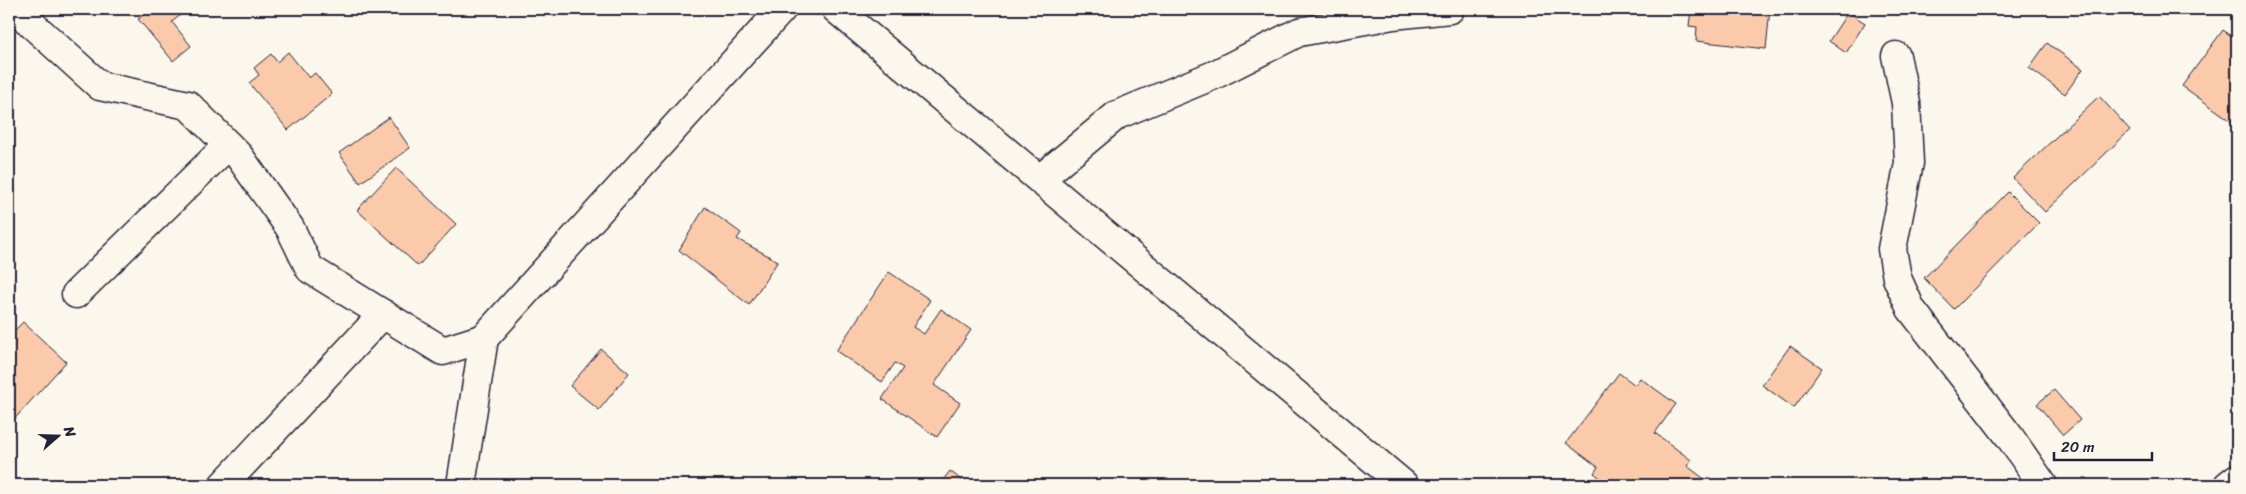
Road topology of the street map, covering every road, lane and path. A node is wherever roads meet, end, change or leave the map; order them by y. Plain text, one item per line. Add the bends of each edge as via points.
1 (15, 9) edge
2 (782, 9) edge
3 (836, 9) edge
4 (1450, 9) edge
5 (1896, 56) dead end
6 (228, 145) junction
7 (1040, 179) junction
8 (76, 294) dead end
9 (383, 314) junction
10 (484, 338) junction
11 (2237, 478) edge
12 (223, 485) edge
13 (461, 485) edge
14 (1404, 485) edge
15 (2043, 485) edge
16 (2228, 485) edge

1 - 6 street via 100,86 188,105
2 - 10 street
3 - 7 street
4 - 7 street via 1393,14 1298,32 1214,75 1117,115
5 - 15 street via 1906,103 1909,163 1892,249 1897,278 1911,309
6 - 8 street
6 - 9 street via 290,228 310,269
7 - 14 street
9 - 10 street via 443,351
9 - 12 street
10 - 13 street
11 - 16 street

